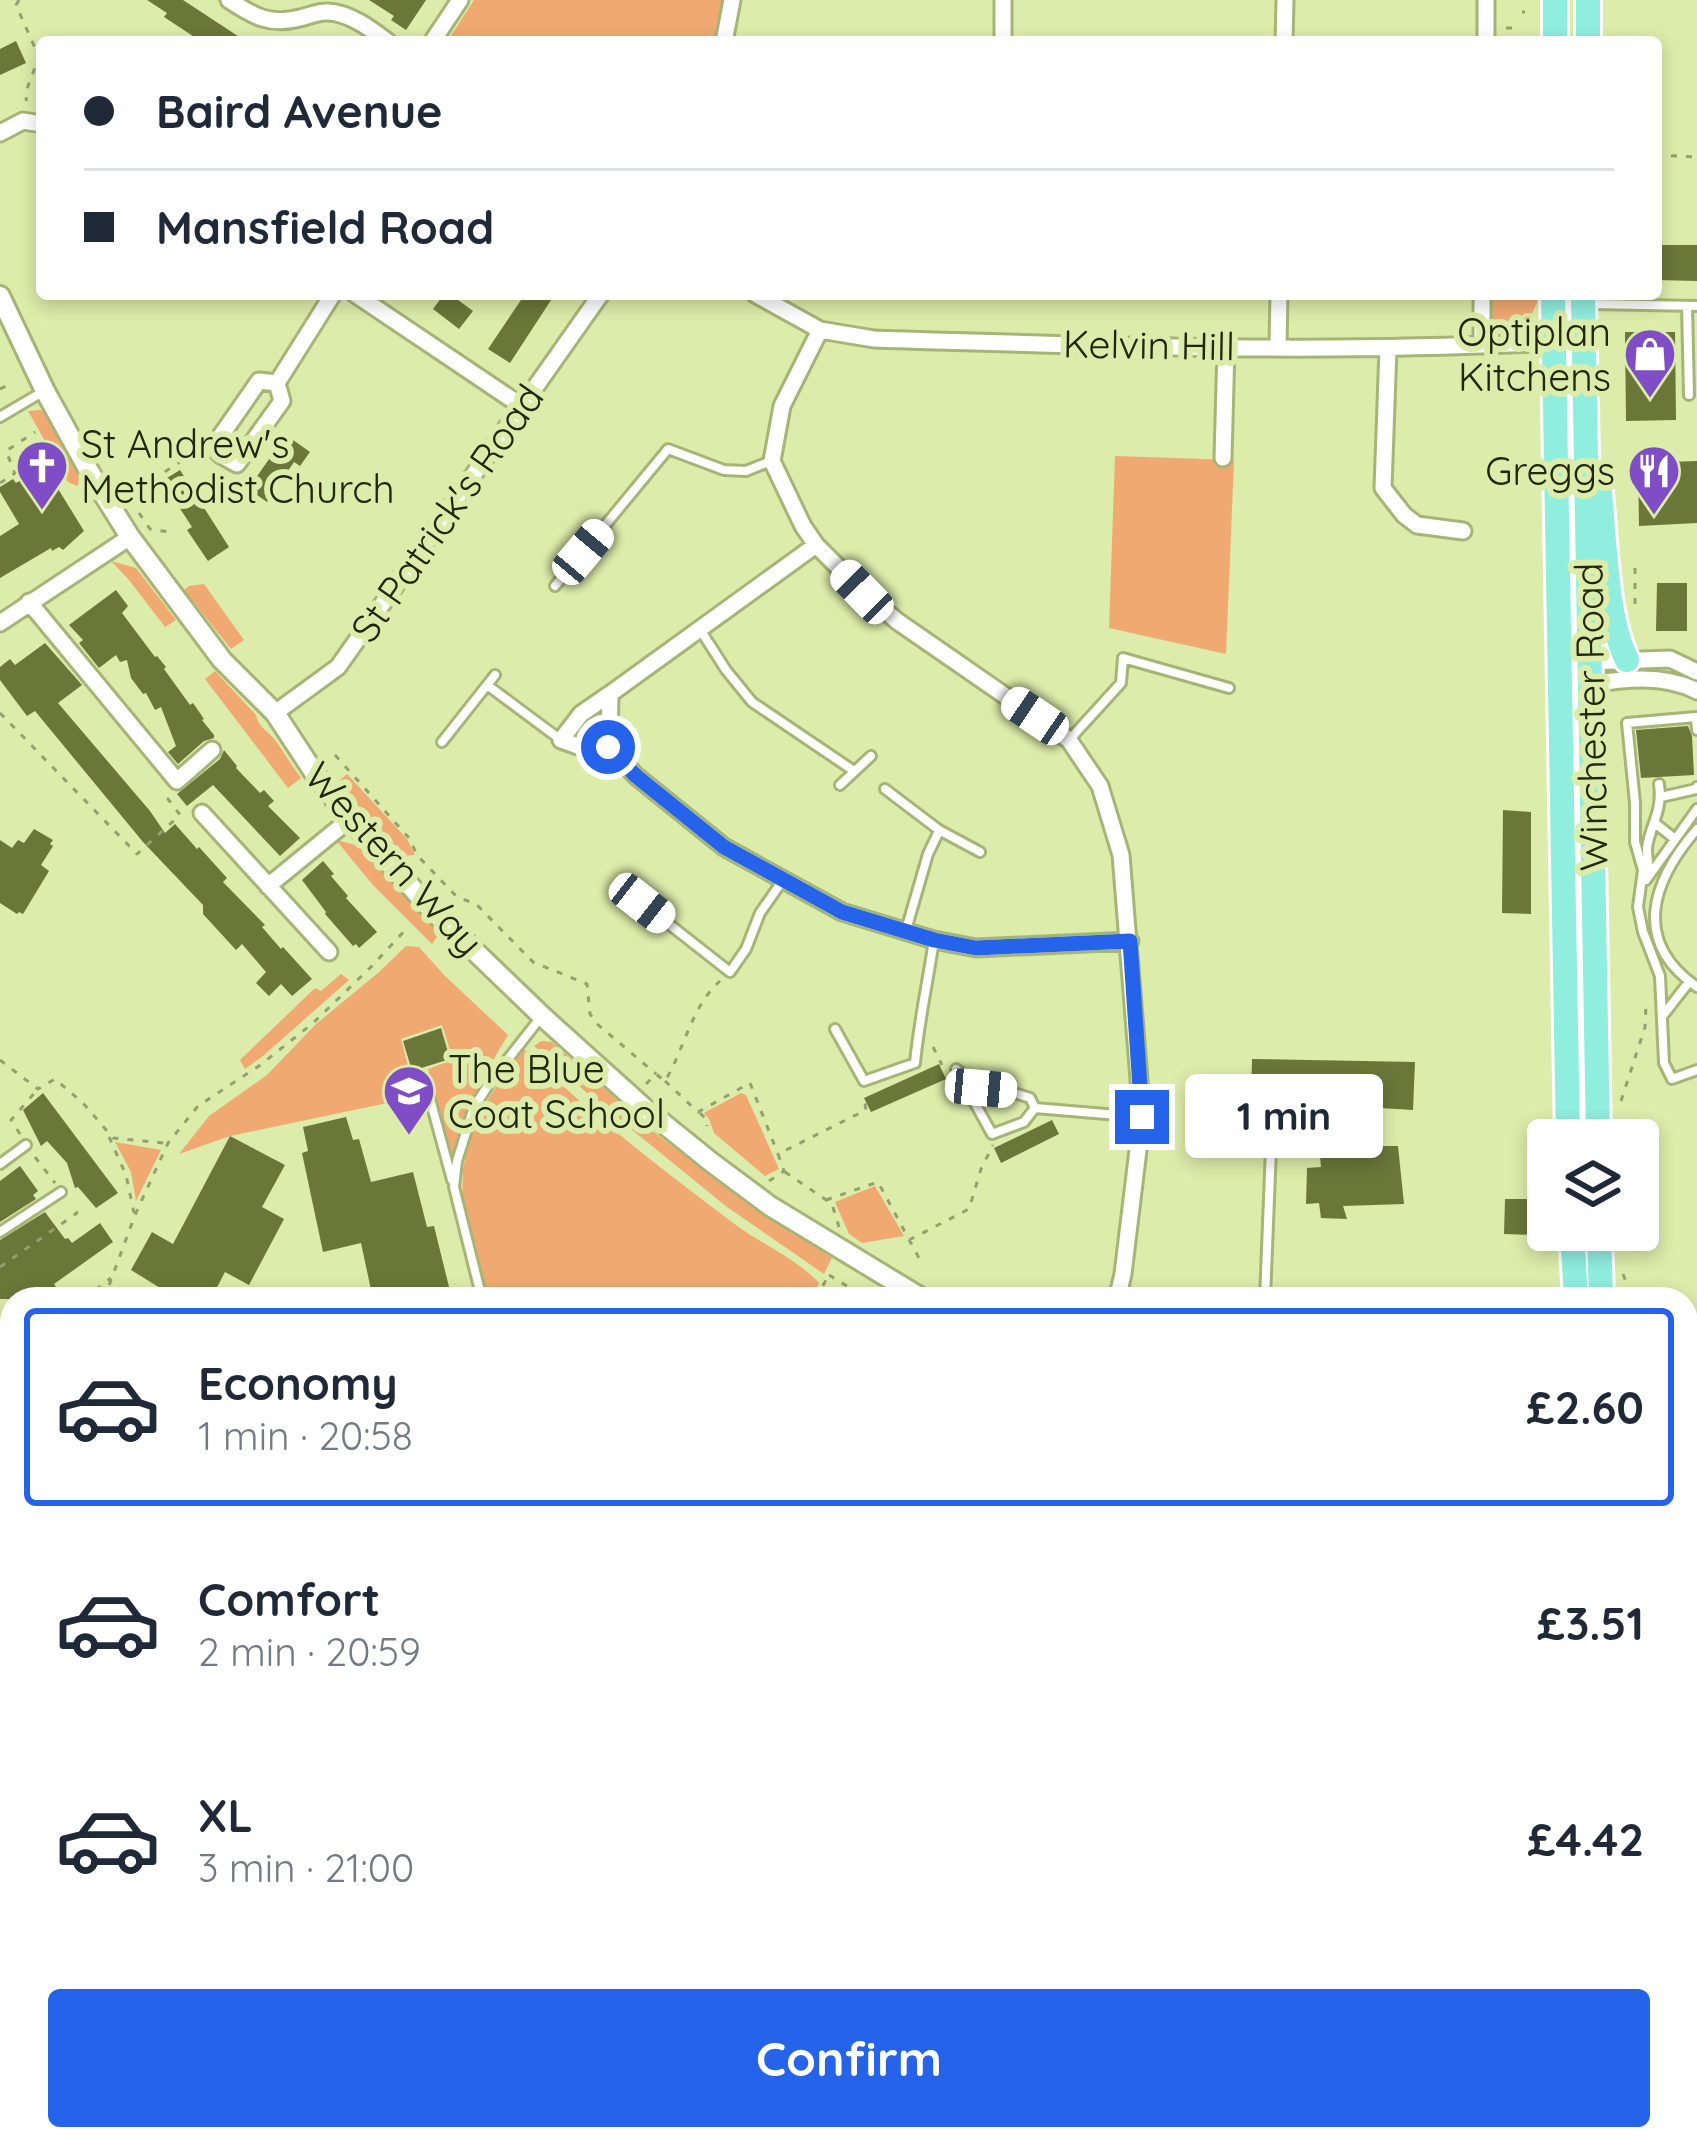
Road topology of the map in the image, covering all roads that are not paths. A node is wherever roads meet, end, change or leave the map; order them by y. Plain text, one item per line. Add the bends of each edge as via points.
1 (229, 0) edge
2 (460, 0) edge
3 (732, 0) edge
4 (1003, 0) edge
5 (1285, 0) edge
6 (1486, 0) edge
7 (1555, 0) edge
8 (1588, 0) edge
9 (379, 36) edge
10 (437, 36) edge
11 (725, 36) edge
12 (1003, 36) edge
13 (1284, 36) edge
14 (1486, 36) edge
15 (1555, 36) edge
16 (1588, 36) edge
17 (36, 123) edge
18 (0, 133) edge
19 (0, 296) edge
20 (329, 300) edge
21 (364, 300) edge
22 (597, 300) edge
23 (766, 300) edge
24 (1279, 300) edge
25 (1481, 300) edge
26 (1553, 300) edge
27 (1583, 300) edge
28 (1599, 300) edge
29 (1692, 306) edge
30 (820, 330) junction
31 (1553, 342) junction
32 (1482, 345) junction
33 (1278, 346) junction
34 (1226, 347) junction
35 (1388, 348) junction
36 (277, 383) junction
37 (45, 391) junction
38 (1689, 395) dead end
39 (1583, 396) junction
40 (524, 407) junction
41 (0, 417) edge
42 (1223, 458) dead end
43 (772, 460) junction
44 (1463, 531) dead end
45 (130, 537) junction
46 (817, 545) junction
47 (555, 586) dead end
48 (29, 602) junction
49 (0, 623) edge
50 (700, 629) junction
51 (1627, 660) junction
52 (1695, 666) edge
53 (1592, 674) junction
54 (495, 675) dead end
55 (1560, 675) junction
56 (487, 685) junction
57 (1229, 688) dead end
58 (1697, 691) edge
59 (610, 694) junction
60 (275, 713) junction
61 (1697, 730) edge
62 (561, 740) junction
63 (1069, 740) junction
64 (442, 742) dead end
65 (608, 747) junction
66 (212, 750) dead end
67 (871, 756) dead end
68 (854, 771) junction
69 (1659, 784) dead end
70 (840, 785) dead end
71 (1697, 787) edge
72 (885, 789) dead end
73 (1661, 797) junction
74 (1697, 809) edge
75 (202, 813) dead end
76 (350, 819) junction
77 (1656, 824) junction
78 (1697, 829) edge
79 (939, 830) junction
80 (1675, 838) junction
81 (980, 852) dead end
82 (1649, 872) junction
83 (783, 880) junction
84 (268, 886) junction
85 (1640, 892) junction
86 (642, 903) dead end
87 (905, 932) junction
88 (934, 940) junction
89 (1130, 941) junction
90 (329, 952) dead end
91 (1693, 985) edge
92 (1663, 1015) junction
93 (542, 1016) junction
94 (835, 1029) dead end
95 (1697, 1070) edge
96 (430, 1100) dead end
97 (1035, 1108) junction
98 (1142, 1117) junction
99 (1568, 1119) edge
100 (1598, 1119) edge
101 (26, 1145) road end
102 (1271, 1148) dead end
103 (0, 1164) edge
104 (454, 1187) junction
105 (62, 1192) dead end
106 (0, 1232) edge
107 (1573, 1251) edge
108 (1600, 1251) edge
109 (479, 1287) edge
110 (902, 1287) edge
111 (1120, 1287) edge
112 (1265, 1287) edge
113 (1575, 1287) edge
114 (1601, 1287) edge

1 - 9 street via 269,22 326,11
2 - 10 street
3 - 11 street
4 - 12 street
5 - 13 street
6 - 14 street
7 - 15 main road
8 - 16 main road
17 - 18 street
19 - 37 street, Western Way
20 - 36 street
21 - 40 street
22 - 40 street, St Patrick's Road
23 - 30 street, Kelvin Hill
24 - 33 street
25 - 32 street
26 - 31 main road, Winchester Road
27 - 39 main road, Winchester Road
28 - 29 lane
29 - 38 lane
30 - 34 street, Kelvin Hill via 874,339
30 - 43 street via 782,406
31 - 32 street, Kelvin Hill
31 - 55 main road, Winchester Road
32 - 35 street, Kelvin Hill
33 - 34 street, Kelvin Hill
33 - 35 street, Kelvin Hill
34 - 42 street
35 - 44 street via 1384,488 1417,525
36 - 36 street via 259,381 213,446 221,455 237,464 282,400
37 - 41 lane
37 - 45 street, Western Way
39 - 51 main road via 1613,617
39 - 53 main road, Winchester Road
40 - 60 street, St Patrick's Road via 338,667
43 - 46 street
43 - 47 lane via 724,470 668,449
45 - 48 street
45 - 60 street, Western Way via 222,660
46 - 50 street
46 - 63 street via 897,621
48 - 49 street
48 - 66 street via 177,781
50 - 59 street
50 - 68 lane via 752,702
51 - 52 street
51 - 53 street
53 - 55 street
53 - 55 street
53 - 58 street via 1669,680
53 - 100 main road, Winchester Road
54 - 56 lane
55 - 99 main road, Winchester Road
56 - 62 lane
56 - 64 lane
57 - 63 lane via 1123,658 1121,683
59 - 62 street
59 - 65 street
60 - 76 street, Western Way
61 - 85 lane via 1696,717 1627,723
62 - 65 street
63 - 89 street via 1100,786 1121,855
65 - 83 street via 724,847
67 - 68 lane
68 - 70 lane
69 - 73 lane
71 - 73 lane
72 - 79 lane
73 - 77 lane
74 - 80 lane
75 - 84 street
76 - 84 street
76 - 93 street, Western Way
77 - 80 lane
77 - 82 lane
78 - 91 lane via 1667,872 1654,929
79 - 81 lane
79 - 87 lane
80 - 82 lane
82 - 85 lane
83 - 86 lane via 730,972
83 - 87 street via 842,912
84 - 90 street
85 - 92 lane
87 - 88 street
88 - 89 street via 976,948
88 - 94 lane via 915,1063 864,1081
89 - 98 street
91 - 92 lane
92 - 95 lane via 1672,1078
93 - 104 lane via 474,1107
93 - 110 street, Western Way via 711,1162
96 - 104 lane
97 - 97 lane via 1030,1097 981,1088 956,1069 992,1134 1024,1122
97 - 98 lane
98 - 111 street
101 - 103 lane
102 - 112 lane
104 - 109 lane
105 - 106 lane
107 - 113 main road
108 - 114 main road

